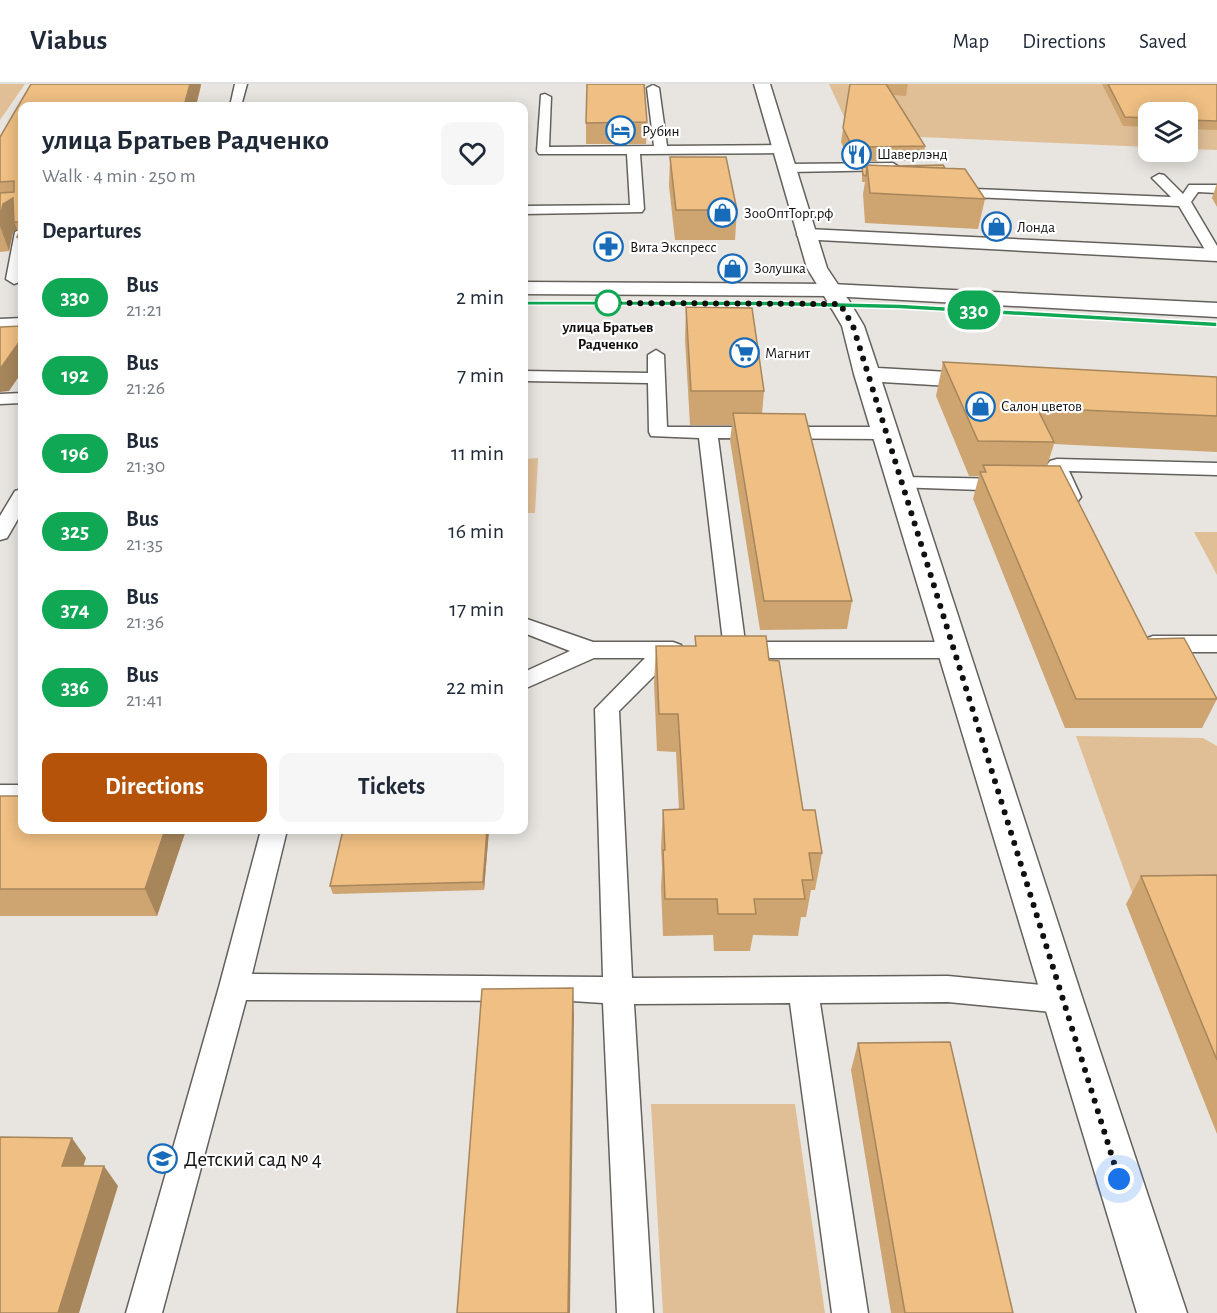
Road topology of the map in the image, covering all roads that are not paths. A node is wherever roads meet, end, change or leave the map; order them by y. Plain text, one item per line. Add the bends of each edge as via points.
1 (242, 84) edge
2 (762, 84) edge
3 (653, 88) dead end
4 (545, 97) dead end
5 (237, 102) edge
6 (782, 149) junction
7 (633, 150) junction
8 (661, 150) junction
9 (788, 168) junction
10 (900, 170) edge
11 (1159, 178) dead end
12 (1217, 189) edge
13 (939, 191) edge
14 (1184, 202) junction
15 (528, 210) edge
16 (807, 235) junction
17 (1216, 255) edge
18 (18, 256) edge
19 (14, 279) dead end
20 (528, 288) edge
21 (835, 297) junction
22 (528, 303) edge
23 (18, 308) edge
24 (0, 310) edge
25 (1217, 310) edge
26 (1217, 324) edge
27 (18, 325) edge
28 (0, 326) edge
29 (656, 340) dead end
30 (866, 374) junction
31 (528, 376) edge
32 (657, 378) junction
33 (1009, 382) edge
34 (18, 398) edge
35 (0, 399) edge
36 (708, 432) junction
37 (886, 433) junction
38 (1217, 469) edge
39 (902, 483) junction
40 (1066, 486) junction
41 (18, 502) edge
42 (1081, 518) edge
43 (0, 534) edge
44 (528, 626) edge
45 (1136, 633) edge
46 (1217, 644) edge
47 (591, 650) junction
48 (666, 650) junction
49 (735, 650) junction
50 (953, 650) junction
51 (528, 679) edge
52 (0, 795) edge
53 (18, 795) edge
54 (273, 834) edge
55 (234, 987) junction
56 (803, 989) junction
57 (618, 991) junction
58 (1062, 1000) junction
59 (144, 1313) edge
60 (635, 1313) edge
61 (850, 1313) edge
62 (1162, 1313) edge

1 - 5 lane
2 - 6 street
3 - 8 lane
4 - 7 lane via 538,142 543,151
6 - 8 lane
6 - 9 street
7 - 8 lane
7 - 15 lane via 637,209
9 - 10 lane
9 - 16 street
11 - 14 lane
12 - 14 lane via 1194,188
13 - 14 lane
14 - 17 lane
16 - 17 street
16 - 21 street via 817,268
18 - 19 lane
20 - 21 street
21 - 22 street
21 - 25 street
21 - 26 street
21 - 30 street via 853,326
23 - 24 street
27 - 28 street
29 - 32 lane
30 - 33 street
30 - 37 street
31 - 32 lane
32 - 36 lane via 658,432
34 - 35 lane
36 - 37 lane
36 - 49 lane
37 - 39 street
38 - 40 lane via 1057,465
39 - 40 lane
39 - 50 street
40 - 42 lane
41 - 43 lane
44 - 47 lane
45 - 46 lane via 1140,644
47 - 48 lane
47 - 51 lane
48 - 49 lane
48 - 57 lane via 607,709
49 - 50 lane
50 - 58 street
52 - 53 lane
54 - 55 lane
55 - 57 lane
55 - 59 lane
56 - 57 lane
56 - 58 lane via 948,989
56 - 61 lane
57 - 60 lane
58 - 62 street

